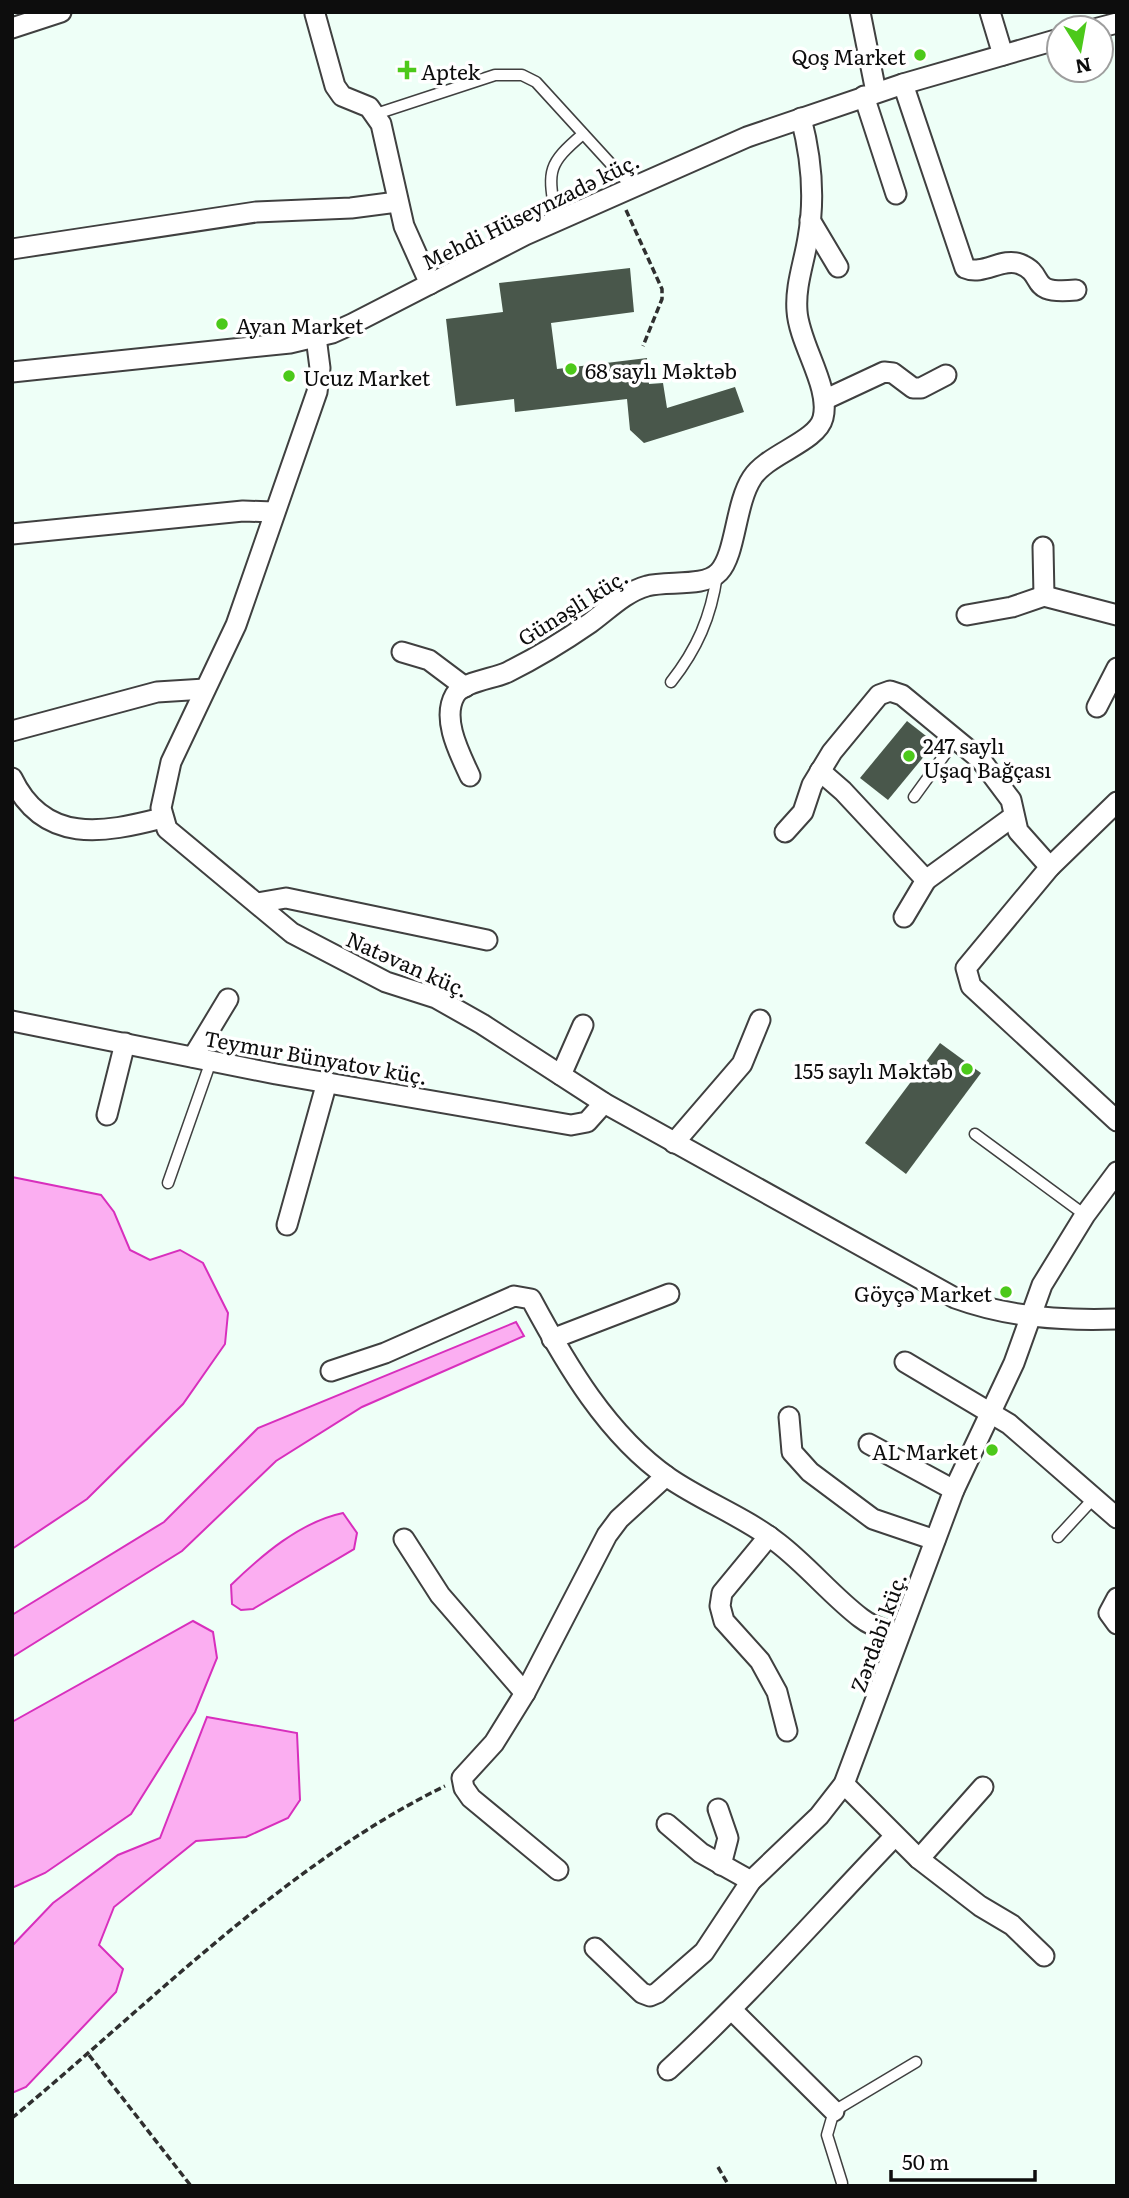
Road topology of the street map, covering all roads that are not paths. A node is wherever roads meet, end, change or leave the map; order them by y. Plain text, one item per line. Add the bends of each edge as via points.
1 (61, 12) edge
2 (990, 12) edge
3 (315, 14) dead end
4 (863, 14) edge
5 (12, 28) edge
6 (1045, 43) edge
7 (1003, 55) junction
8 (903, 84) junction
9 (870, 94) junction
10 (376, 114) junction
11 (801, 118) junction
12 (583, 134) junction
13 (624, 189) junction
14 (896, 194) dead end
15 (397, 202) junction
16 (810, 220) junction
17 (556, 221) junction
18 (12, 249) edge
19 (838, 267) dead end
20 (430, 284) junction
21 (1076, 290) dead end
22 (316, 337) junction
23 (12, 372) edge
24 (946, 375) dead end
25 (824, 400) junction
26 (273, 512) junction
27 (12, 534) edge
28 (1043, 547) dead end
29 (717, 574) junction
30 (1044, 596) junction
31 (967, 615) dead end
32 (1117, 615) edge
33 (402, 652) dead end
34 (1117, 668) edge
35 (671, 682) dead end
36 (464, 687) junction
37 (205, 689) junction
38 (1097, 706) dead end
39 (12, 731) edge
40 (957, 738) junction
41 (820, 771) junction
42 (470, 776) dead end
43 (12, 778) edge
44 (914, 797) dead end
45 (1117, 802) edge
46 (1014, 816) junction
47 (162, 818) junction
48 (785, 832) dead end
49 (1050, 867) junction
50 (926, 880) junction
51 (257, 903) junction
52 (904, 917) dead end
53 (487, 940) dead end
54 (228, 999) dead end
55 (760, 1020) dead end
56 (12, 1021) edge
57 (583, 1025) dead end
58 (125, 1043) junction
59 (202, 1059) junction
60 (561, 1075) junction
61 (327, 1082) junction
62 (604, 1103) junction
63 (107, 1115) dead end
64 (1117, 1121) edge
65 (975, 1134) dead end
66 (674, 1143) junction
67 (1117, 1172) edge
68 (168, 1183) dead end
69 (1085, 1215) junction
70 (287, 1225) dead end
71 (669, 1294) dead end
72 (1029, 1317) junction
73 (1117, 1319) edge
74 (552, 1339) junction
75 (905, 1362) dead end
76 (331, 1371) dead end
77 (990, 1410) junction
78 (789, 1417) dead end
79 (869, 1444) dead end
80 (666, 1476) junction
81 (954, 1490) junction
82 (1094, 1498) junction
83 (1117, 1518) edge
84 (769, 1536) junction
85 (1058, 1537) dead end
86 (404, 1539) dead end
87 (935, 1540) junction
88 (1117, 1598) edge
89 (1117, 1624) edge
90 (900, 1635) junction
91 (525, 1693) junction
92 (787, 1731) dead end
93 (844, 1784) junction
94 (983, 1787) dead end
95 (718, 1809) dead end
96 (667, 1824) dead end
97 (894, 1837) junction
98 (919, 1859) junction
99 (721, 1865) junction
100 (558, 1870) dead end
101 (751, 1881) junction
102 (595, 1948) dead end
103 (1044, 1956) dead end
104 (733, 2011) junction
105 (916, 2062) dead end
106 (668, 2070) dead end
107 (834, 2112) junction
108 (842, 2183) dead end

1 - 5 street
2 - 7 street
3 - 10 street via 335,86 342,96
4 - 9 street
6 - 7 street, Mehdi Hüseynzadə küç.
7 - 8 street, Mehdi Hüseynzadə küç.
8 - 9 street, Mehdi Hüseynzadə küç.
8 - 21 street via 965,268 973,272 1012,262 1022,264 1043,289
9 - 11 street, Mehdi Hüseynzadə küç.
9 - 14 street
10 - 12 lane via 495,75 522,75 536,82
10 - 15 street
11 - 13 street, Mehdi Hüseynzadə küç.
11 - 16 street via 810,162
12 - 13 lane
12 - 17 lane via 553,164
13 - 17 street, Mehdi Hüseynzadə küç.
15 - 18 street via 256,212
15 - 20 street
16 - 19 street
16 - 25 street via 796,293 797,313
17 - 20 street, Mehdi Hüseynzadə küç.
20 - 22 street, Mehdi Hüseynzadə küç.
22 - 23 street, Mehdi Hüseynzadə küç.
22 - 26 street via 317,393
24 - 25 street via 913,388 884,372
25 - 29 street via 820,428 769,460 753,476 742,496 725,563
26 - 27 street via 230,512
26 - 37 street via 236,625
28 - 30 street
29 - 35 lane via 712,611 687,662
29 - 36 street, Günəşli küç. via 635,590 567,638 507,672
30 - 31 street
30 - 32 street
33 - 36 street via 429,660
34 - 38 street
36 - 42 street via 455,695 452,725
37 - 39 street via 157,692
37 - 47 street via 168,772
40 - 41 street via 902,695 890,691 878,695
40 - 44 lane
40 - 46 street via 1000,782
41 - 48 street via 803,812
41 - 50 street
43 - 47 street via 38,812 71,827 107,832
45 - 49 street
46 - 49 street via 1018,831
46 - 50 street
47 - 51 street, Natəvan küç. via 175,838
49 - 64 street via 971,960 966,977 1059,1071
50 - 52 street
51 - 53 street via 286,898
51 - 60 street, Natəvan küç. via 292,933 386,982 436,999
54 - 59 street
55 - 66 street via 742,1064
56 - 58 street, Teymur Bünyatov küç.
57 - 60 street
58 - 59 street, Teymur Bünyatov küç.
58 - 63 street
59 - 61 street, Teymur Bünyatov küç.
59 - 68 lane
60 - 62 street, Natəvan küç.
61 - 62 street, Teymur Bünyatov küç. via 571,1125 587,1122
61 - 70 street
62 - 66 street, Natəvan küç.
65 - 69 lane
66 - 72 street, Natəvan küç. via 955,1298
67 - 69 street, Zərdabi küç.
69 - 72 street, Zərdabi küç. via 1049,1271
71 - 74 street
72 - 73 street, Natəvan küç.
72 - 77 street, Zərdabi küç. via 1014,1363
74 - 76 street via 531,1299 514,1296 385,1353
74 - 80 street via 589,1396
75 - 77 street
77 - 81 street, Zərdabi küç.
77 - 82 street
78 - 87 street via 792,1452 810,1472 873,1519
79 - 81 street
80 - 84 street
80 - 91 street via 607,1535
81 - 87 street, Zərdabi küç.
82 - 83 street
82 - 85 lane
84 - 90 street via 861,1618
84 - 92 street via 722,1592 720,1606 724,1621 760,1661 772,1682
86 - 91 street via 440,1595
87 - 90 street, Zərdabi küç.
88 - 89 street via 1109,1613
90 - 93 street, Zərdabi küç.
91 - 100 street via 494,1743 462,1777 464,1788
93 - 97 street
93 - 101 street, Zərdabi küç. via 819,1816
94 - 98 street
95 - 99 street via 727,1838
96 - 99 street
97 - 98 street
97 - 104 street
98 - 103 street via 1012,1925
99 - 101 street
101 - 102 street, Zərdabi küç. via 704,1952 650,1996
104 - 106 street
104 - 107 street
105 - 107 lane
107 - 108 lane via 827,2135

